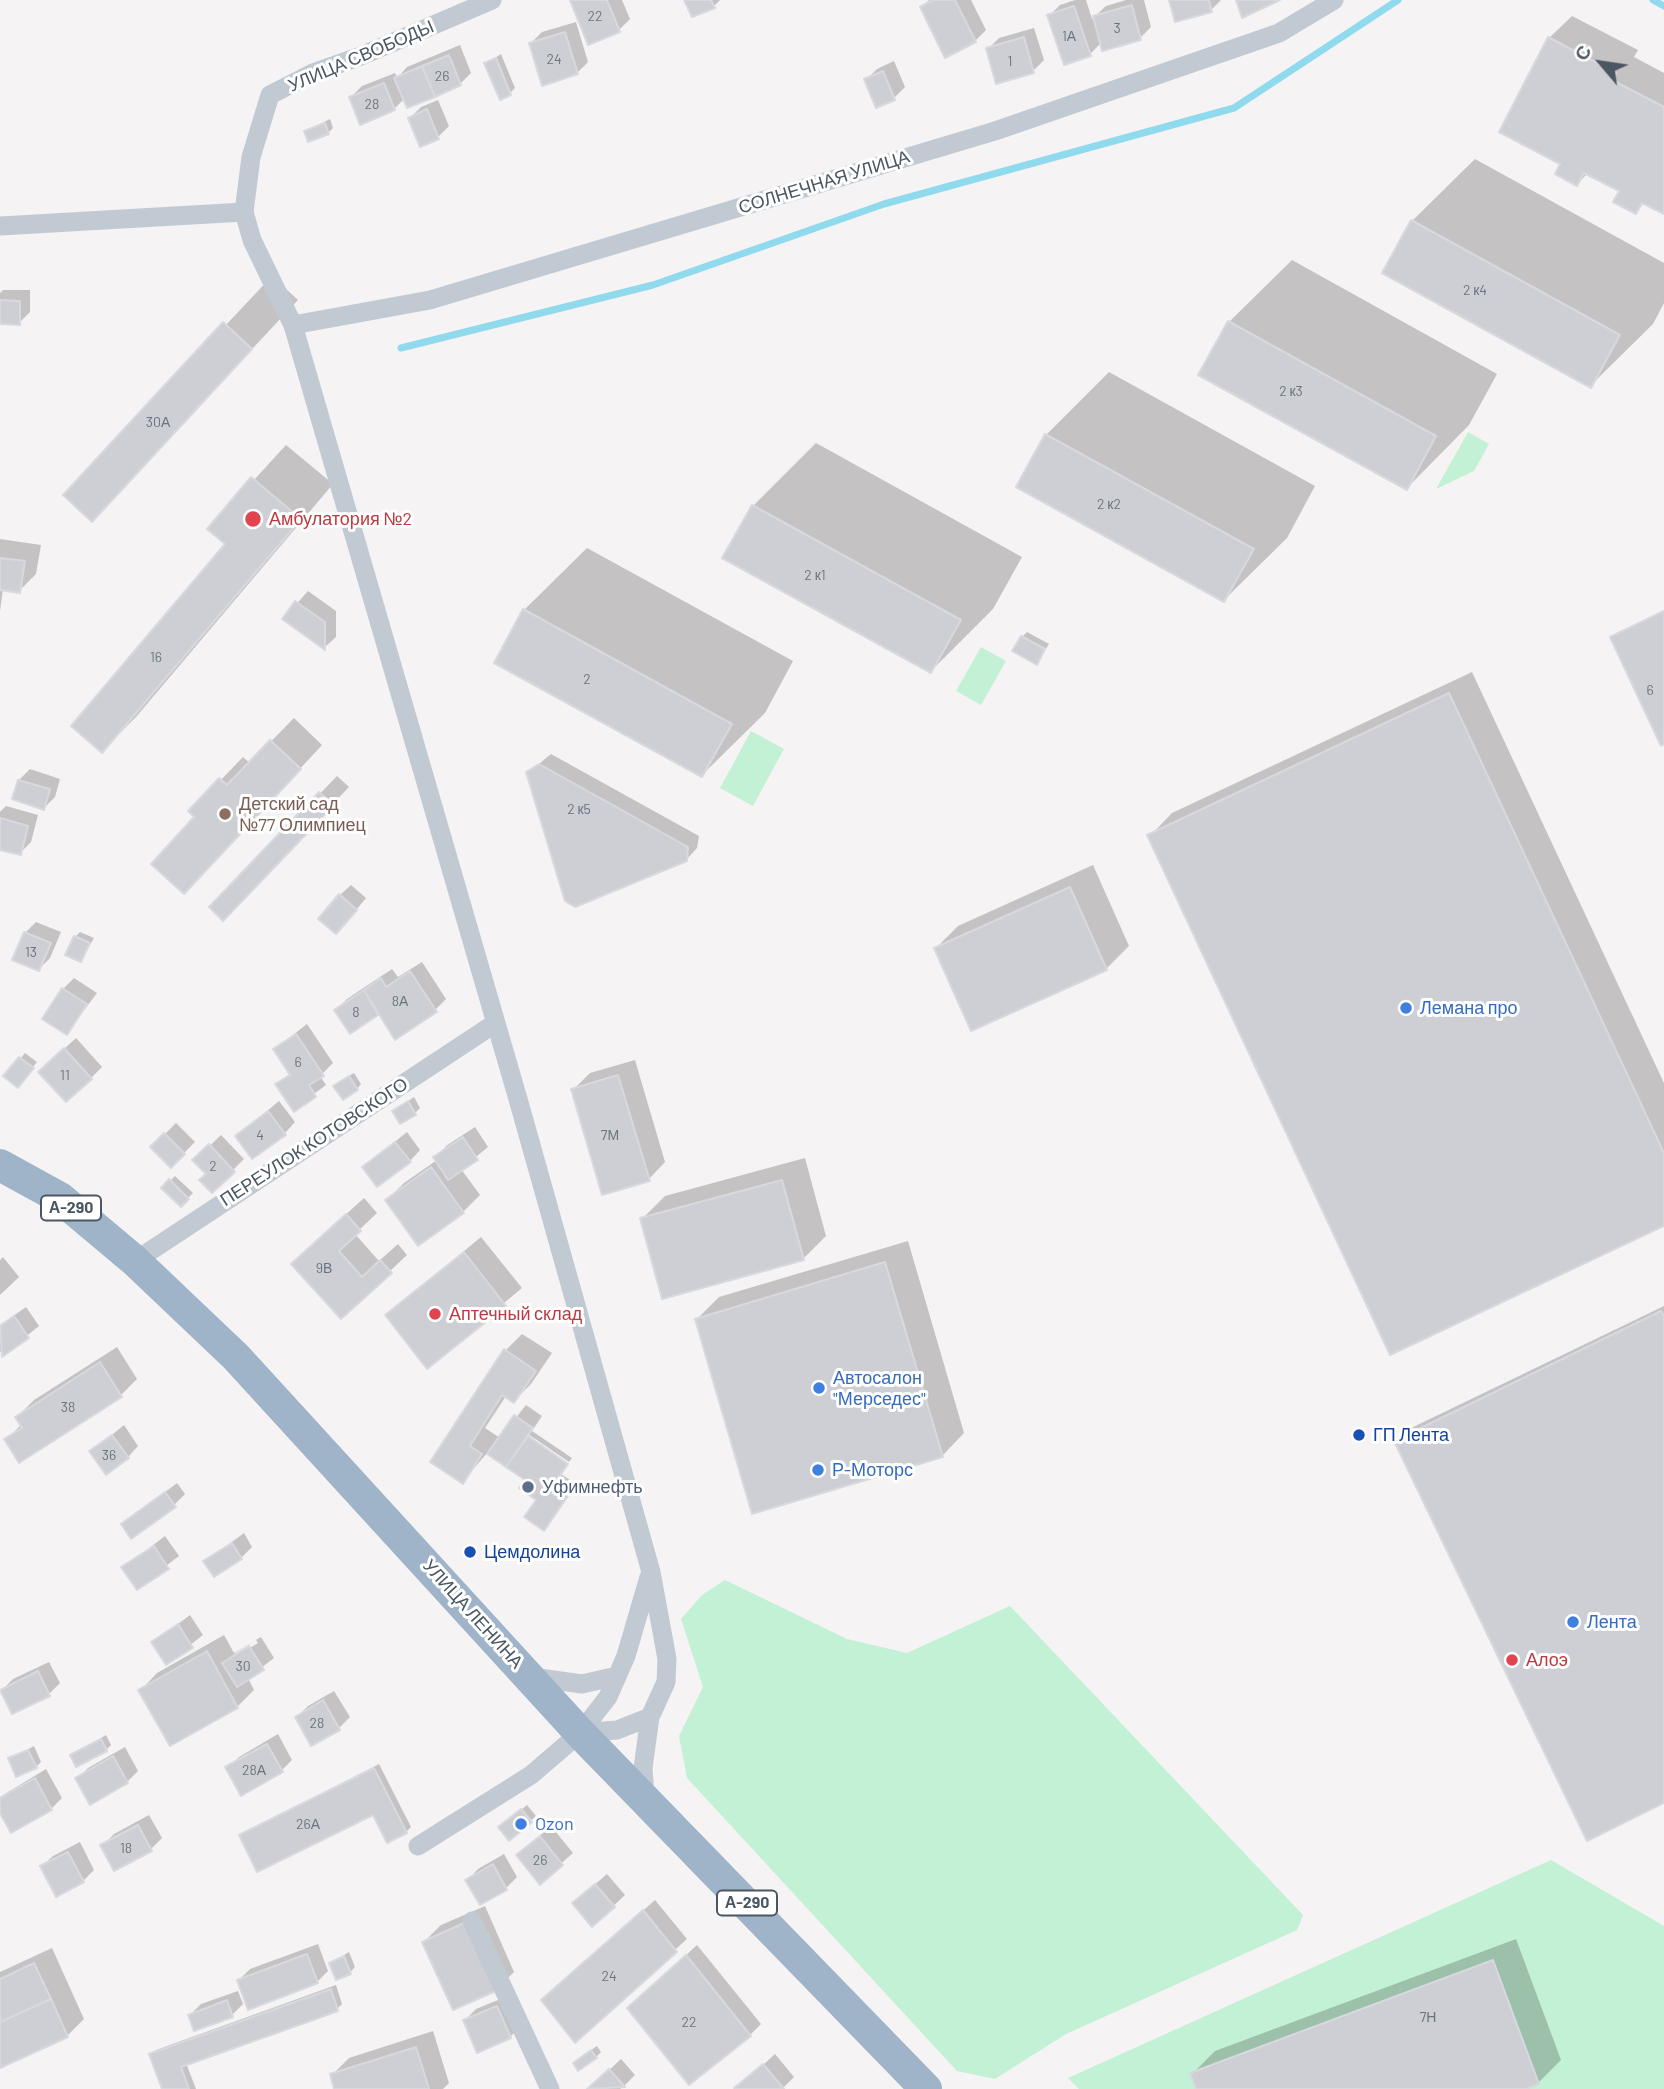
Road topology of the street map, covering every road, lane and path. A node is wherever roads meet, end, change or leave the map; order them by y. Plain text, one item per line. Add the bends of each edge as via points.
1 (492, 0) edge
2 (1334, 0) edge
3 (244, 212) junction
4 (0, 226) edge
5 (293, 325) junction
6 (494, 1024) junction
7 (0, 1165) edge
8 (135, 1261) junction
9 (650, 1572) junction
10 (529, 1676) junction
11 (617, 1676) junction
12 (650, 1717) junction
13 (580, 1733) junction
14 (645, 1797) junction
15 (418, 1846) dead end
16 (472, 1921) dead end
17 (550, 2089) edge
18 (926, 2089) edge

1 - 3 street, УЛИЦА СВОБОДЫ via 270,95 251,157
2 - 5 street, СОЛНЕЧНАЯ УЛИЦА via 1279,33 995,131 430,300
3 - 4 street
3 - 5 street via 252,240
5 - 6 street
6 - 8 street, ПЕРЕУЛОК КОТОВСКОГО
6 - 9 street
7 - 8 highway, УЛИЦА ЛЕНИНА / А-290 via 60,1198
8 - 10 highway, УЛИЦА ЛЕНИНА / А-290 via 236,1357
9 - 11 street via 638,1623
9 - 12 street via 667,1659 666,1682
10 - 11 street via 582,1684
10 - 13 highway, УЛИЦА ЛЕНИНА / А-290
11 - 13 street
12 - 13 street via 617,1730
12 - 14 street via 643,1768
13 - 14 highway, УЛИЦА ЛЕНИНА / А-290
13 - 15 street via 531,1775
14 - 18 highway, УЛИЦА ЛЕНИНА / А-290
16 - 17 street

